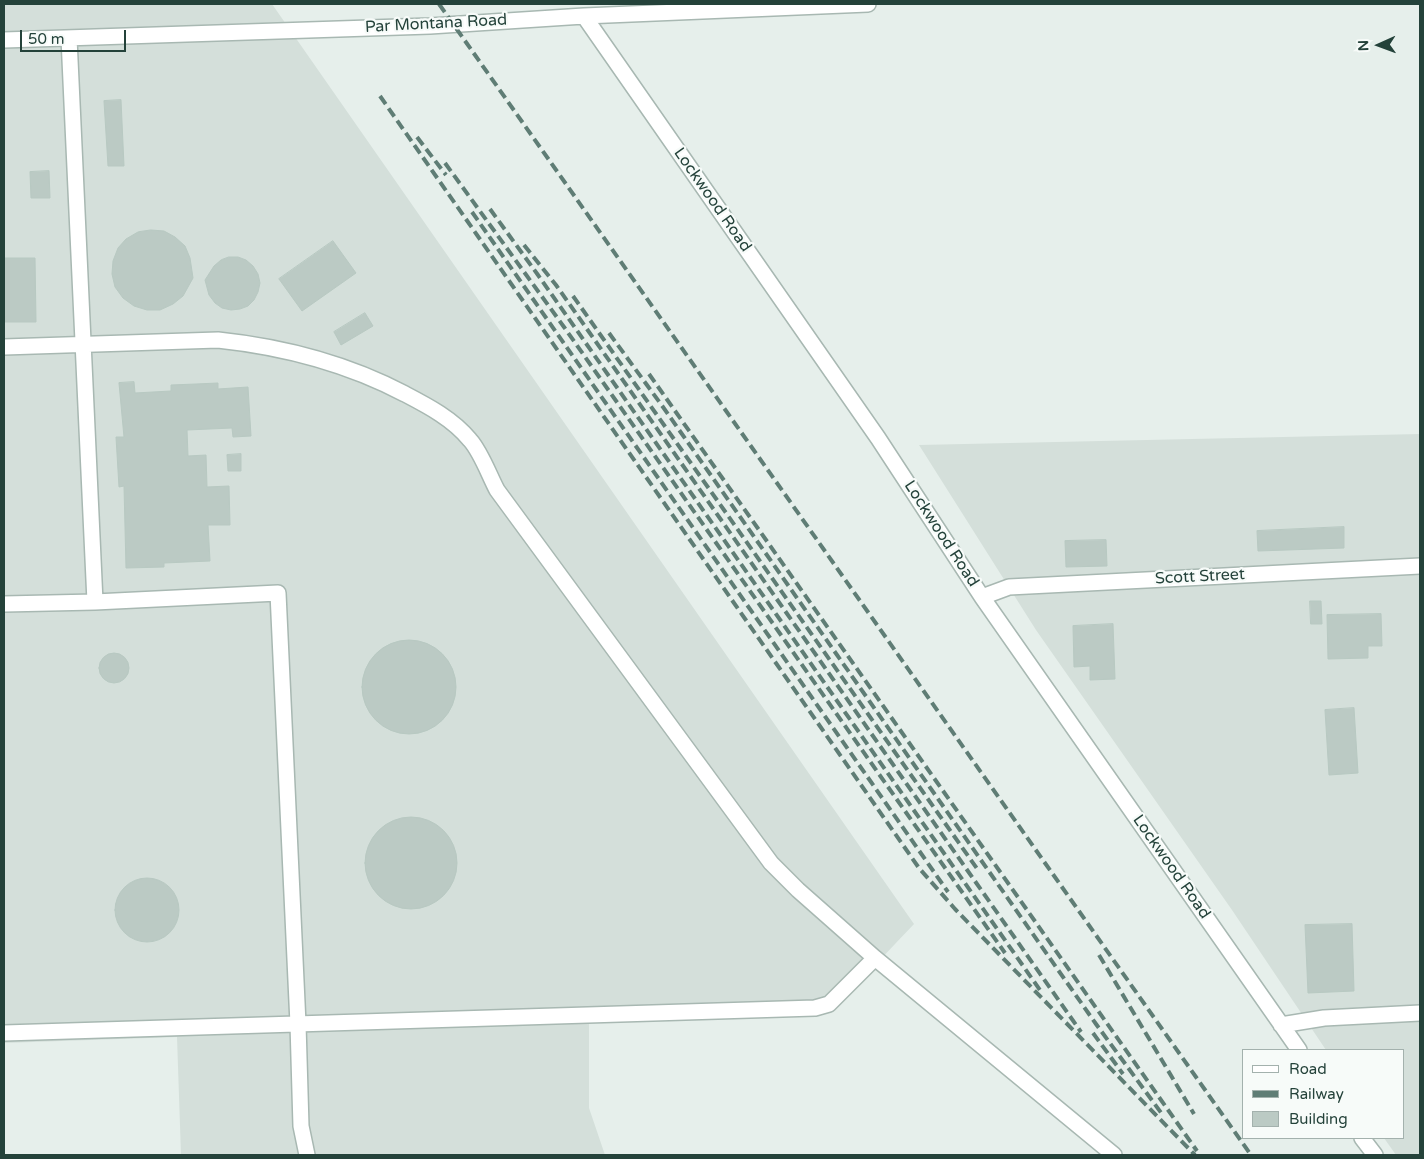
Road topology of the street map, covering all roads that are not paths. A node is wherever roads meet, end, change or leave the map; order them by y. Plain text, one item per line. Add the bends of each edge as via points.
1 (868, 4) edge
2 (584, 16) junction
3 (69, 38) junction
4 (4, 40) edge
5 (83, 344) junction
6 (4, 347) edge
7 (1420, 566) edge
8 (982, 597) junction
9 (95, 602) junction
10 (4, 604) edge
11 (875, 958) junction
12 (1420, 1013) edge
13 (298, 1024) junction
14 (1281, 1025) junction
15 (4, 1033) edge
16 (1298, 1049) edge
17 (1363, 1139) edge
18 (307, 1155) edge
19 (1114, 1155) edge
20 (1375, 1155) edge

1 - 2 street, Par Montana Road
2 - 3 street, Par Montana Road via 430,26
2 - 8 street, Lockwood Road via 878,438
3 - 4 street, Par Montana Road
3 - 5 street
5 - 6 street
5 - 9 street
5 - 11 street via 218,340 286,350 377,379 450,420 471,441 497,490 771,863
7 - 8 street, Scott Street via 1009,587
8 - 14 street, Lockwood Road
9 - 10 street
9 - 13 street via 278,593
11 - 13 street via 829,1004 815,1008
11 - 19 street
12 - 14 street via 1324,1018
13 - 15 street
13 - 18 street via 301,1126
14 - 16 street, Lockwood Road
17 - 20 street

